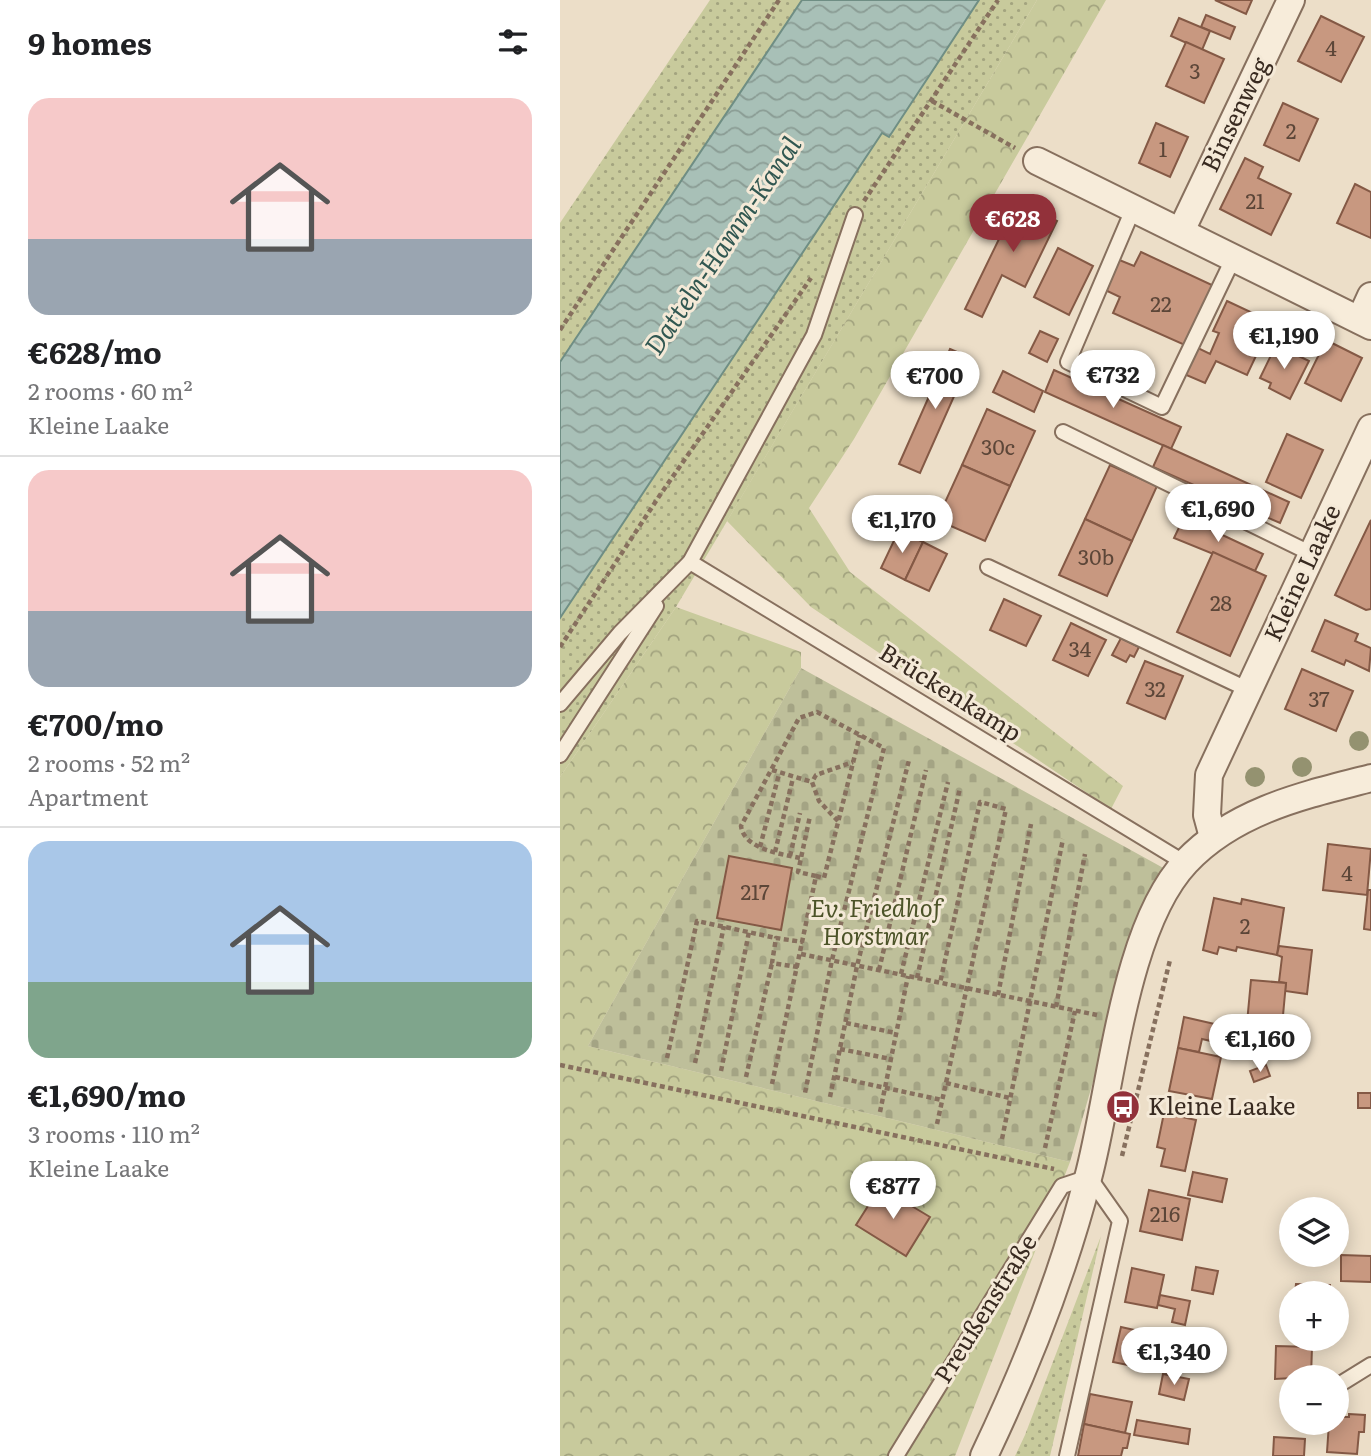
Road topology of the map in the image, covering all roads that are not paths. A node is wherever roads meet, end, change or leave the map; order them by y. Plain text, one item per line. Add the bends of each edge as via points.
1 (1292, 0) edge
2 (1037, 161) road end
3 (1134, 207) junction
4 (855, 215) road end
5 (1181, 230) junction
6 (1234, 257) junction
7 (1367, 314) edge
8 (1371, 428) edge
9 (1063, 432) dead end
10 (1312, 554) junction
11 (690, 562) junction
12 (988, 567) dead end
13 (668, 587) junction
14 (1249, 691) junction
15 (560, 704) edge
16 (560, 755) edge
17 (1371, 778) edge
18 (1213, 837) junction
19 (1185, 863) junction
20 (1089, 1177) junction
21 (1371, 1365) edge
22 (1349, 1379) edge
23 (896, 1456) edge
24 (984, 1456) edge
25 (1067, 1456) edge

1 - 5 street, Binsenweg
2 - 3 street
3 - 5 street
3 - 6 lane via 1068,362 1162,407
4 - 11 lane via 814,335
5 - 6 street
6 - 7 street
8 - 10 street, Kleine Laake
9 - 10 lane
10 - 14 street, Kleine Laake
11 - 13 lane
11 - 19 lane, Brückenkamp
12 - 14 lane
13 - 15 lane via 620,633
13 - 16 lane
14 - 18 street, Kleine Laake via 1209,775 1207,815
17 - 18 street, Preußenstraße via 1275,805
18 - 19 street, Preußenstraße
19 - 20 street, Preußenstraße via 1143,937
20 - 23 lane, Preußenstraße via 1062,1186
20 - 24 street, Preußenstraße via 1041,1330
20 - 25 lane via 1120,1221
21 - 22 lane

